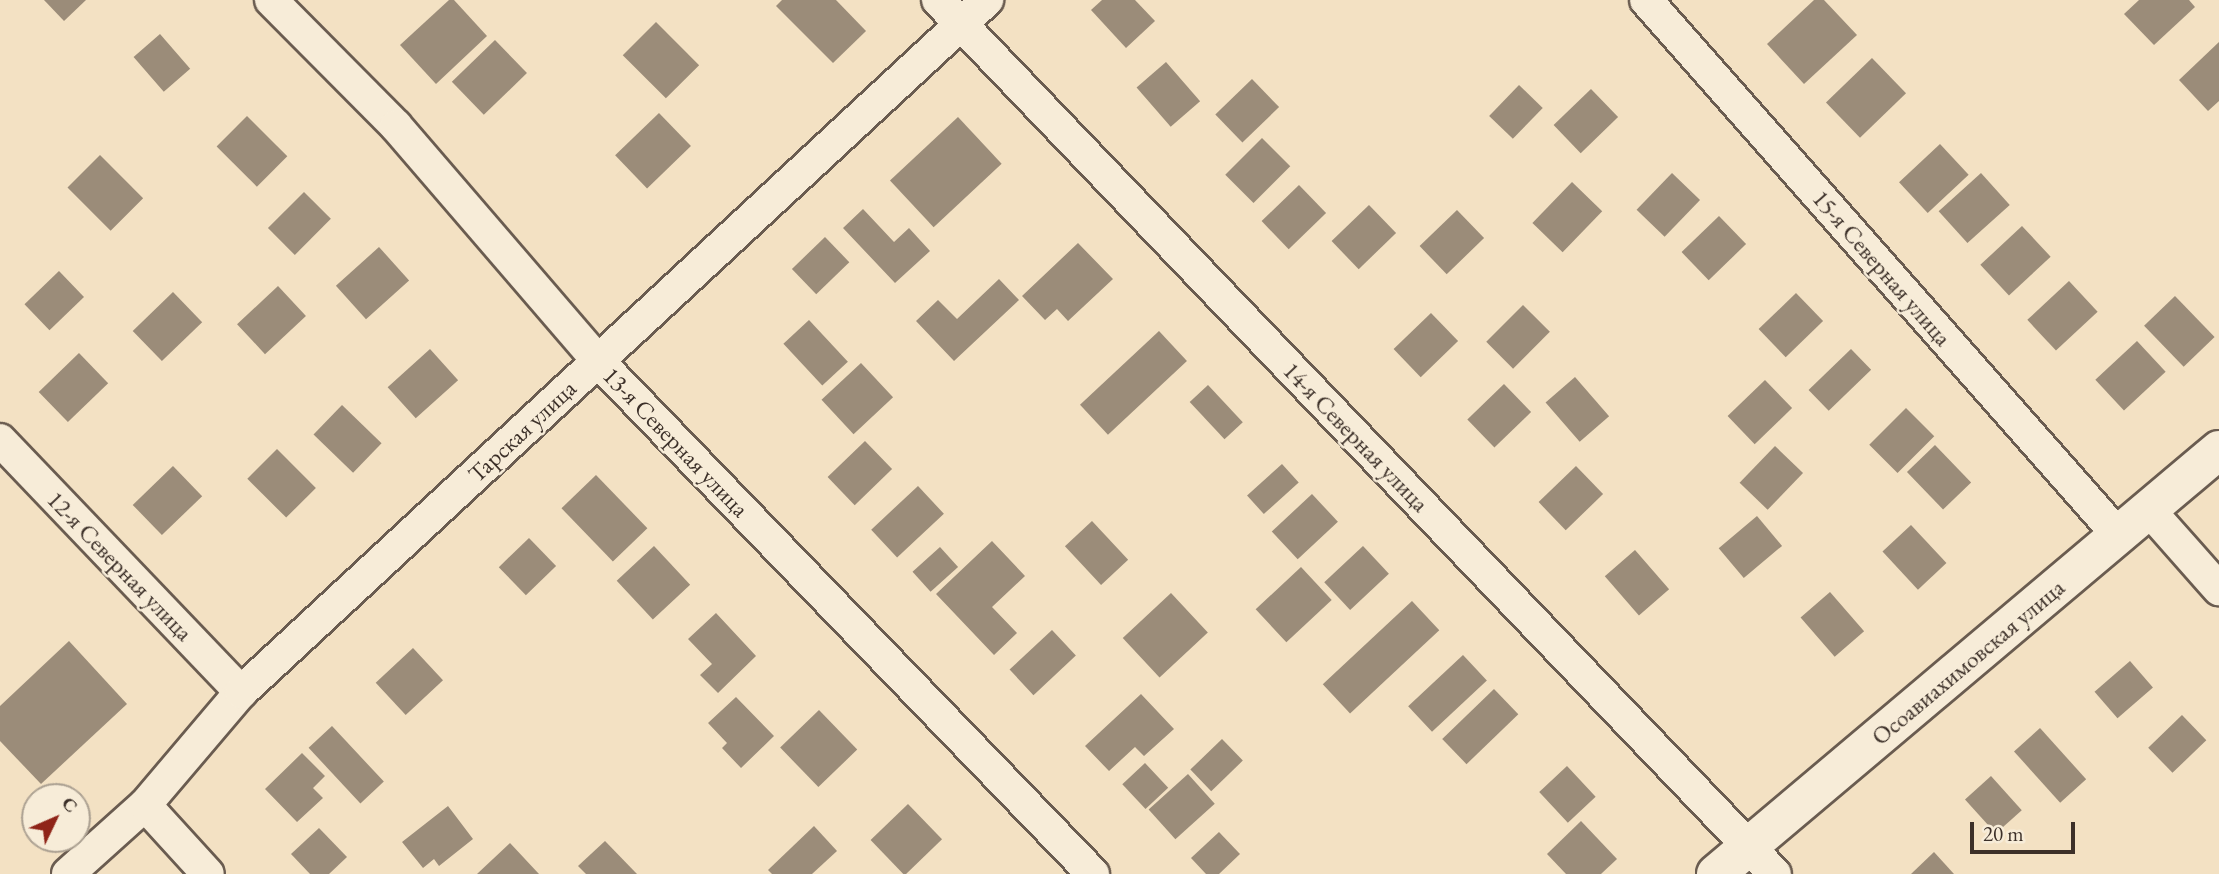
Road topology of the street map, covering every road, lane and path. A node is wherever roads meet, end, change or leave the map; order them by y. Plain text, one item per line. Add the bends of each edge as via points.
1 (271, 0) edge
2 (938, 0) edge
3 (987, 0) edge
4 (1646, 0) edge
5 (960, 23) junction
6 (598, 361) junction
7 (0, 440) edge
8 (2219, 450) edge
9 (2149, 510) junction
10 (2119, 536) junction
11 (2219, 589) edge
12 (241, 692) junction
13 (145, 805) junction
14 (1749, 846) junction
15 (68, 874) edge
16 (208, 874) edge
17 (1093, 874) edge
18 (1716, 874) edge
19 (1775, 874) edge

1 - 6 street, 13-я Северная улица via 396,126
2 - 5 street, 14-я Северная улица
3 - 5 street, Тарская улица
4 - 10 street, 15-я Северная улица
5 - 6 street, Тарская улица
5 - 14 street, 14-я Северная улица
6 - 12 street, Тарская улица
6 - 17 street, 13-я Северная улица
7 - 12 street, 12-я Северная улица
8 - 9 street, Осоавиахимовская улица
9 - 10 street, Осоавиахимовская улица
9 - 11 street
10 - 14 street, Осоавиахимовская улица
12 - 13 street, Тарская улица
13 - 15 street, Тарская улица
13 - 16 street
14 - 18 street, Осоавиахимовская улица
14 - 19 street, 14-я Северная улица

